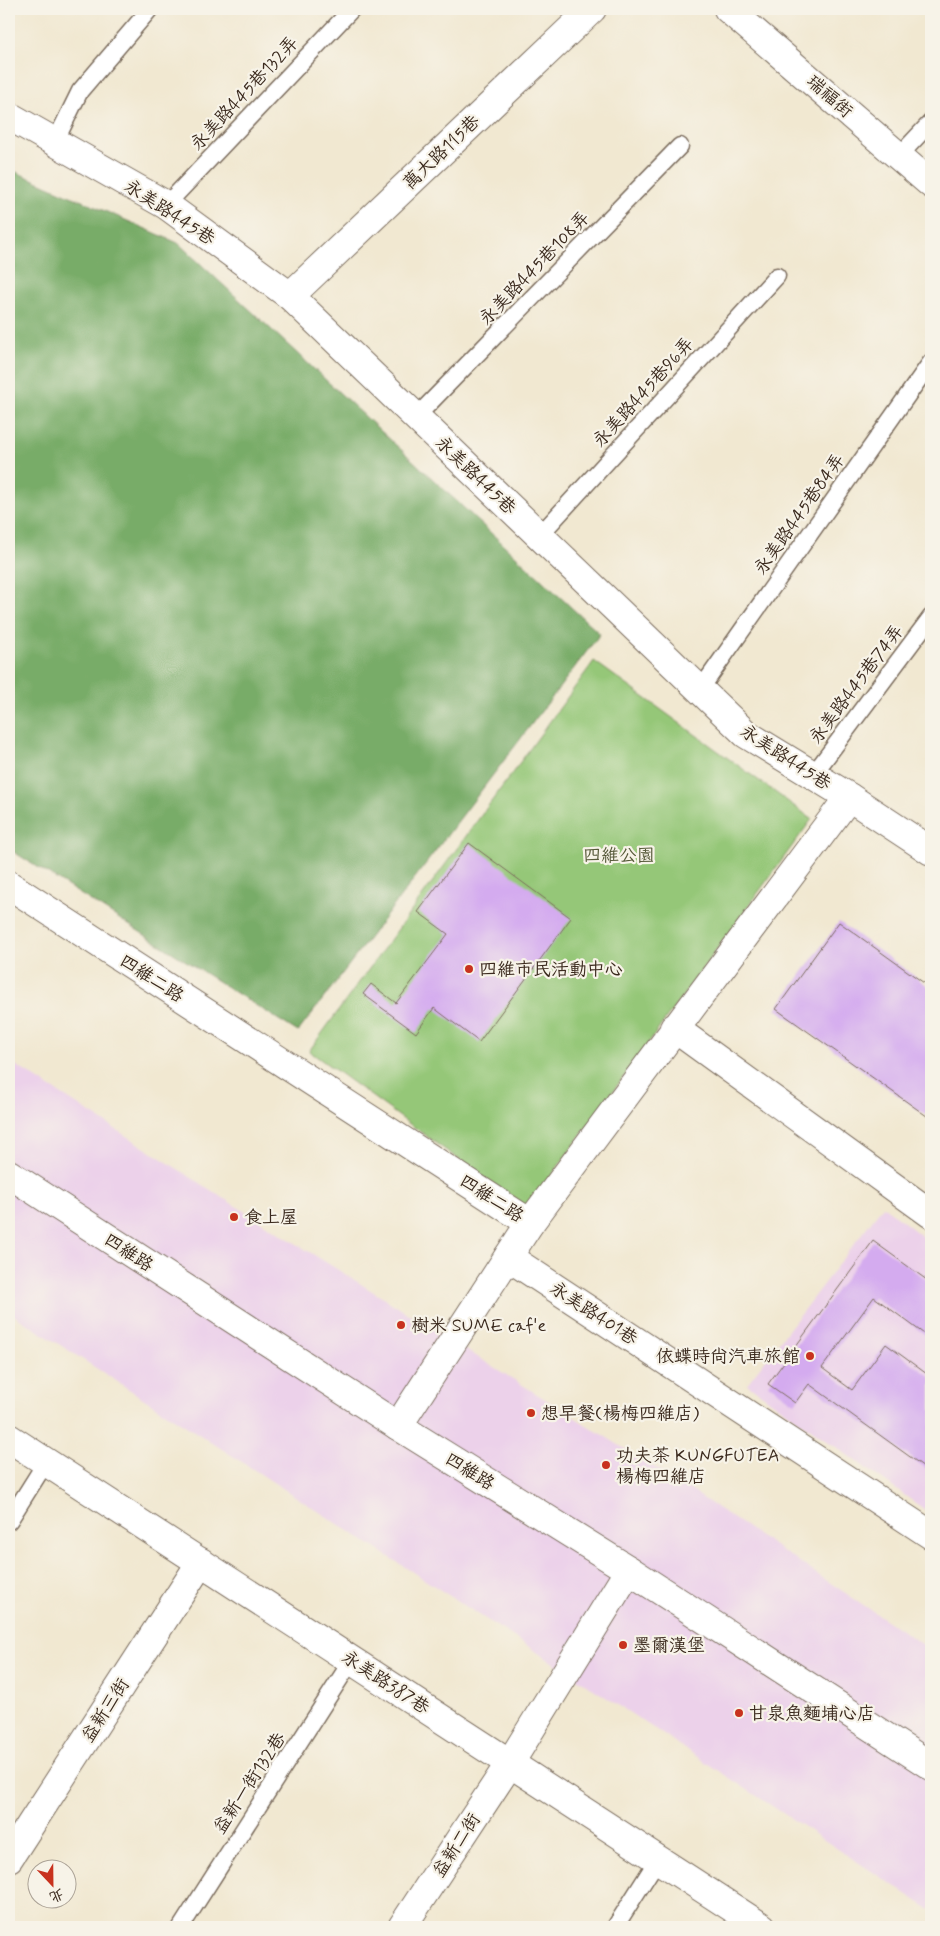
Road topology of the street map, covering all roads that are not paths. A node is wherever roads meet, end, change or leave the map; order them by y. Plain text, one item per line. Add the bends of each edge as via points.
1 (150, 9) edge
2 (352, 9) edge
3 (592, 9) edge
4 (728, 9) edge
5 (9, 116) edge
6 (931, 122) edge
7 (56, 142) junction
8 (680, 146) dead end
9 (899, 156) junction
10 (931, 184) edge
11 (166, 205) junction
12 (776, 276) dead end
13 (290, 296) junction
14 (931, 362) edge
15 (416, 417) junction
16 (539, 536) junction
17 (931, 617) edge
18 (700, 690) junction
19 (813, 775) junction
20 (849, 797) junction
21 (931, 851) edge
22 (9, 885) edge
23 (674, 1028) junction
24 (10, 1177) edge
25 (931, 1214) edge
26 (530, 1223) junction
27 (508, 1257) junction
28 (398, 1426) junction
29 (9, 1438) edge
30 (46, 1462) junction
31 (9, 1521) edge
32 (931, 1535) edge
33 (201, 1562) junction
34 (629, 1570) junction
35 (352, 1660) junction
36 (510, 1763) junction
37 (931, 1766) edge
38 (9, 1858) edge
39 (658, 1860) junction
40 (181, 1927) edge
41 (402, 1927) edge
42 (615, 1927) edge
43 (762, 1927) edge

1 - 7 lane via 80,91
2 - 11 lane, 永美路445巷132弄
3 - 13 street, 萬大路115巷
4 - 9 street, 瑞福街
5 - 7 street, 永美路445巷
6 - 9 lane
7 - 11 street, 永美路445巷
8 - 15 lane, 永美路445巷108弄
9 - 10 street, 瑞福街
11 - 13 street, 永美路445巷
12 - 16 lane, 永美路445巷96弄
13 - 15 street, 永美路445巷
14 - 18 lane, 永美路445巷84弄
15 - 16 street, 永美路445巷
16 - 18 street, 永美路445巷
17 - 19 lane, 永美路445巷74弄
18 - 19 street, 永美路445巷 via 746,734
19 - 20 street, 永美路445巷
20 - 21 street, 永美路445巷
20 - 23 street, 四維二路
22 - 26 street, 四維二路
23 - 25 street
23 - 26 street, 四維二路
24 - 28 street, 四維路
26 - 27 street
27 - 28 street
27 - 32 street, 永美路401巷
28 - 34 street, 四維路
29 - 30 street, 永美路387巷
30 - 31 lane
30 - 33 street, 永美路387巷
33 - 35 street, 永美路387巷
33 - 38 street, 益新三街
34 - 36 street, 益新二街
34 - 37 street, 四維路
35 - 36 street, 永美路387巷
35 - 40 lane, 益新一街132巷
36 - 39 street, 永美路387巷
36 - 41 street, 益新二街
39 - 42 lane
39 - 43 street, 永美路387巷

